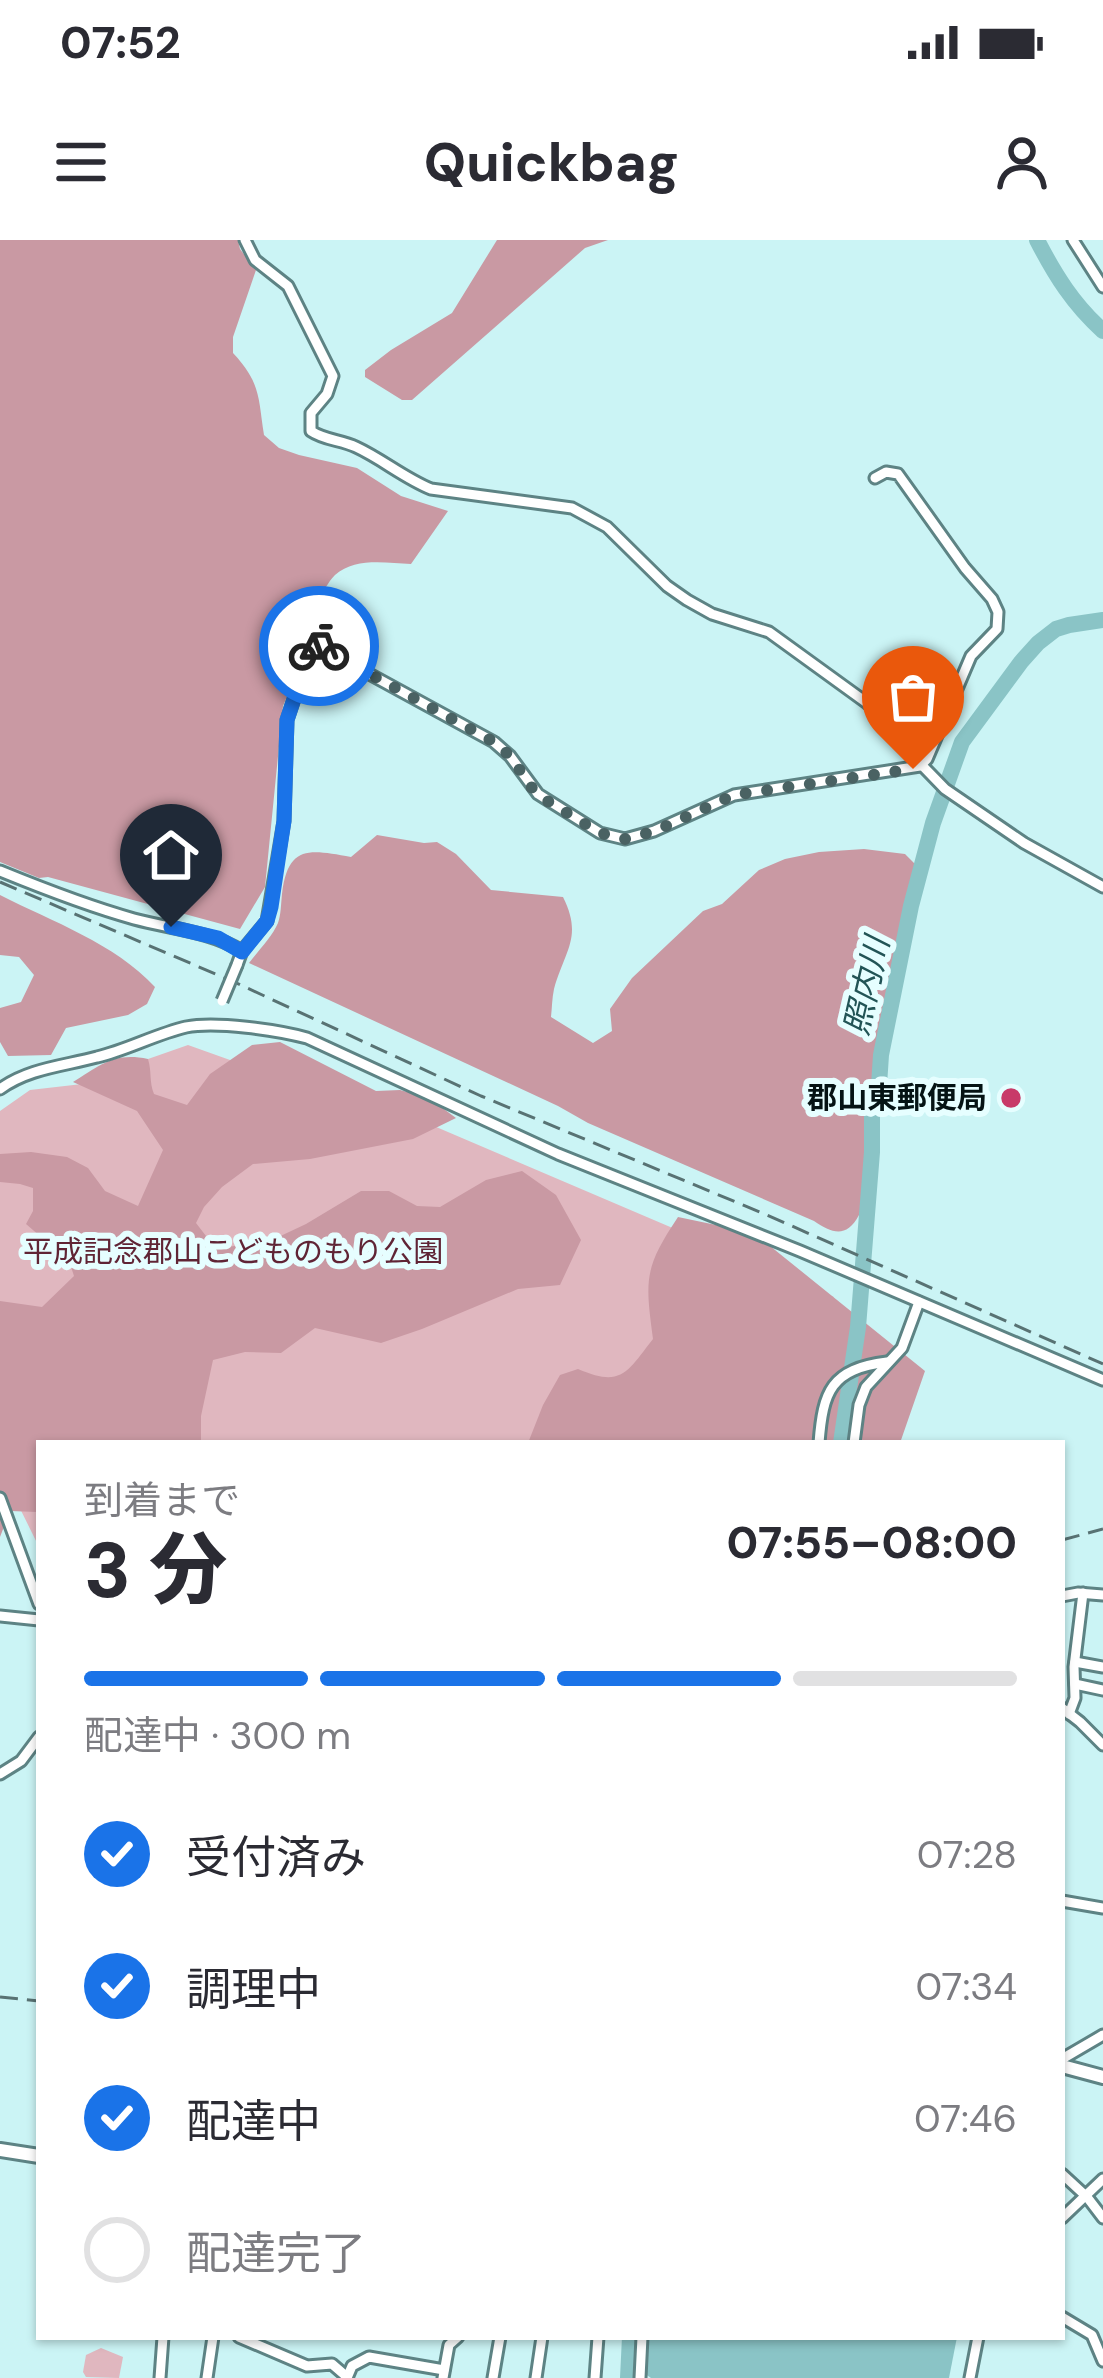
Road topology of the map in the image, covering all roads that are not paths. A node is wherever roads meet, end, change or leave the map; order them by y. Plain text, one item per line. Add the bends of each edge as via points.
1 (245, 240) edge
2 (1073, 240) edge
3 (1103, 287) edge
4 (875, 478) dead end
5 (922, 765) junction
6 (0, 871) edge
7 (1103, 887) edge
8 (242, 952) junction
9 (218, 1025) junction
10 (0, 1089) edge
11 (920, 1302) junction
12 (887, 1362) junction
13 (1103, 1380) edge
14 (819, 1440) edge
15 (854, 1440) edge
16 (0, 1498) edge
17 (1083, 1593) junction
18 (1065, 1595) edge
19 (1103, 1595) edge
20 (36, 1596) edge
21 (0, 1616) edge
22 (36, 1619) edge
23 (1075, 1662) junction
24 (1103, 1667) edge
25 (1075, 1684) junction
26 (1103, 1690) edge
27 (1066, 1711) edge
28 (36, 1741) edge
29 (1102, 1743) edge
30 (0, 1774) edge
31 (1065, 1902) edge
32 (1103, 1908) edge
33 (1103, 2035) edge
34 (1065, 2060) edge
35 (1065, 2063) edge
36 (1103, 2078) edge
37 (0, 2150) edge
38 (36, 2156) edge
39 (1065, 2177) edge
40 (1103, 2179) edge
41 (1087, 2197) junction
42 (1065, 2215) edge
43 (1103, 2218) edge
44 (1065, 2319) edge
45 (163, 2340) edge
46 (213, 2340) edge
47 (242, 2340) edge
48 (278, 2340) edge
49 (455, 2340) edge
50 (499, 2340) edge
51 (542, 2340) edge
52 (598, 2340) edge
53 (642, 2340) edge
54 (977, 2340) edge
55 (275, 2351) junction
56 (1103, 2361) edge
57 (444, 2374) edge
58 (160, 2378) edge
59 (207, 2378) edge
60 (346, 2378) edge
61 (493, 2378) edge
62 (536, 2378) edge
63 (595, 2378) edge
64 (640, 2378) edge
65 (970, 2378) edge

1 - 5 street via 255,260 288,286 333,376 310,413 313,434 349,443 431,489 585,514 687,600 769,632 867,703
2 - 3 street
4 - 5 street via 898,474 998,612 997,629 971,656
5 - 7 street via 1024,843
5 - 8 street via 734,795 646,834 614,838 538,794 494,742 318,646 287,720 271,907
6 - 8 street
8 - 9 street, bridge
9 - 10 street via 184,1027
9 - 11 street via 307,1038 558,1154
11 - 12 street via 902,1348
11 - 13 street
12 - 14 street via 829,1388
12 - 15 street via 866,1387
16 - 20 street
17 - 18 street
17 - 19 street
17 - 23 street
21 - 22 street
23 - 24 street
23 - 25 street
25 - 26 street
25 - 27 street
27 - 29 street
28 - 30 street
31 - 32 street
33 - 34 street
35 - 36 main road
37 - 38 main road
39 - 41 street
40 - 41 street
41 - 42 street
41 - 43 street
44 - 56 street via 1089,2332
45 - 58 street
46 - 59 street
47 - 55 street
48 - 55 street
49 - 57 street
50 - 61 street
51 - 62 street
52 - 63 street
53 - 64 street
54 - 65 street
55 - 60 street via 308,2366 332,2364
57 - 60 street via 368,2357

